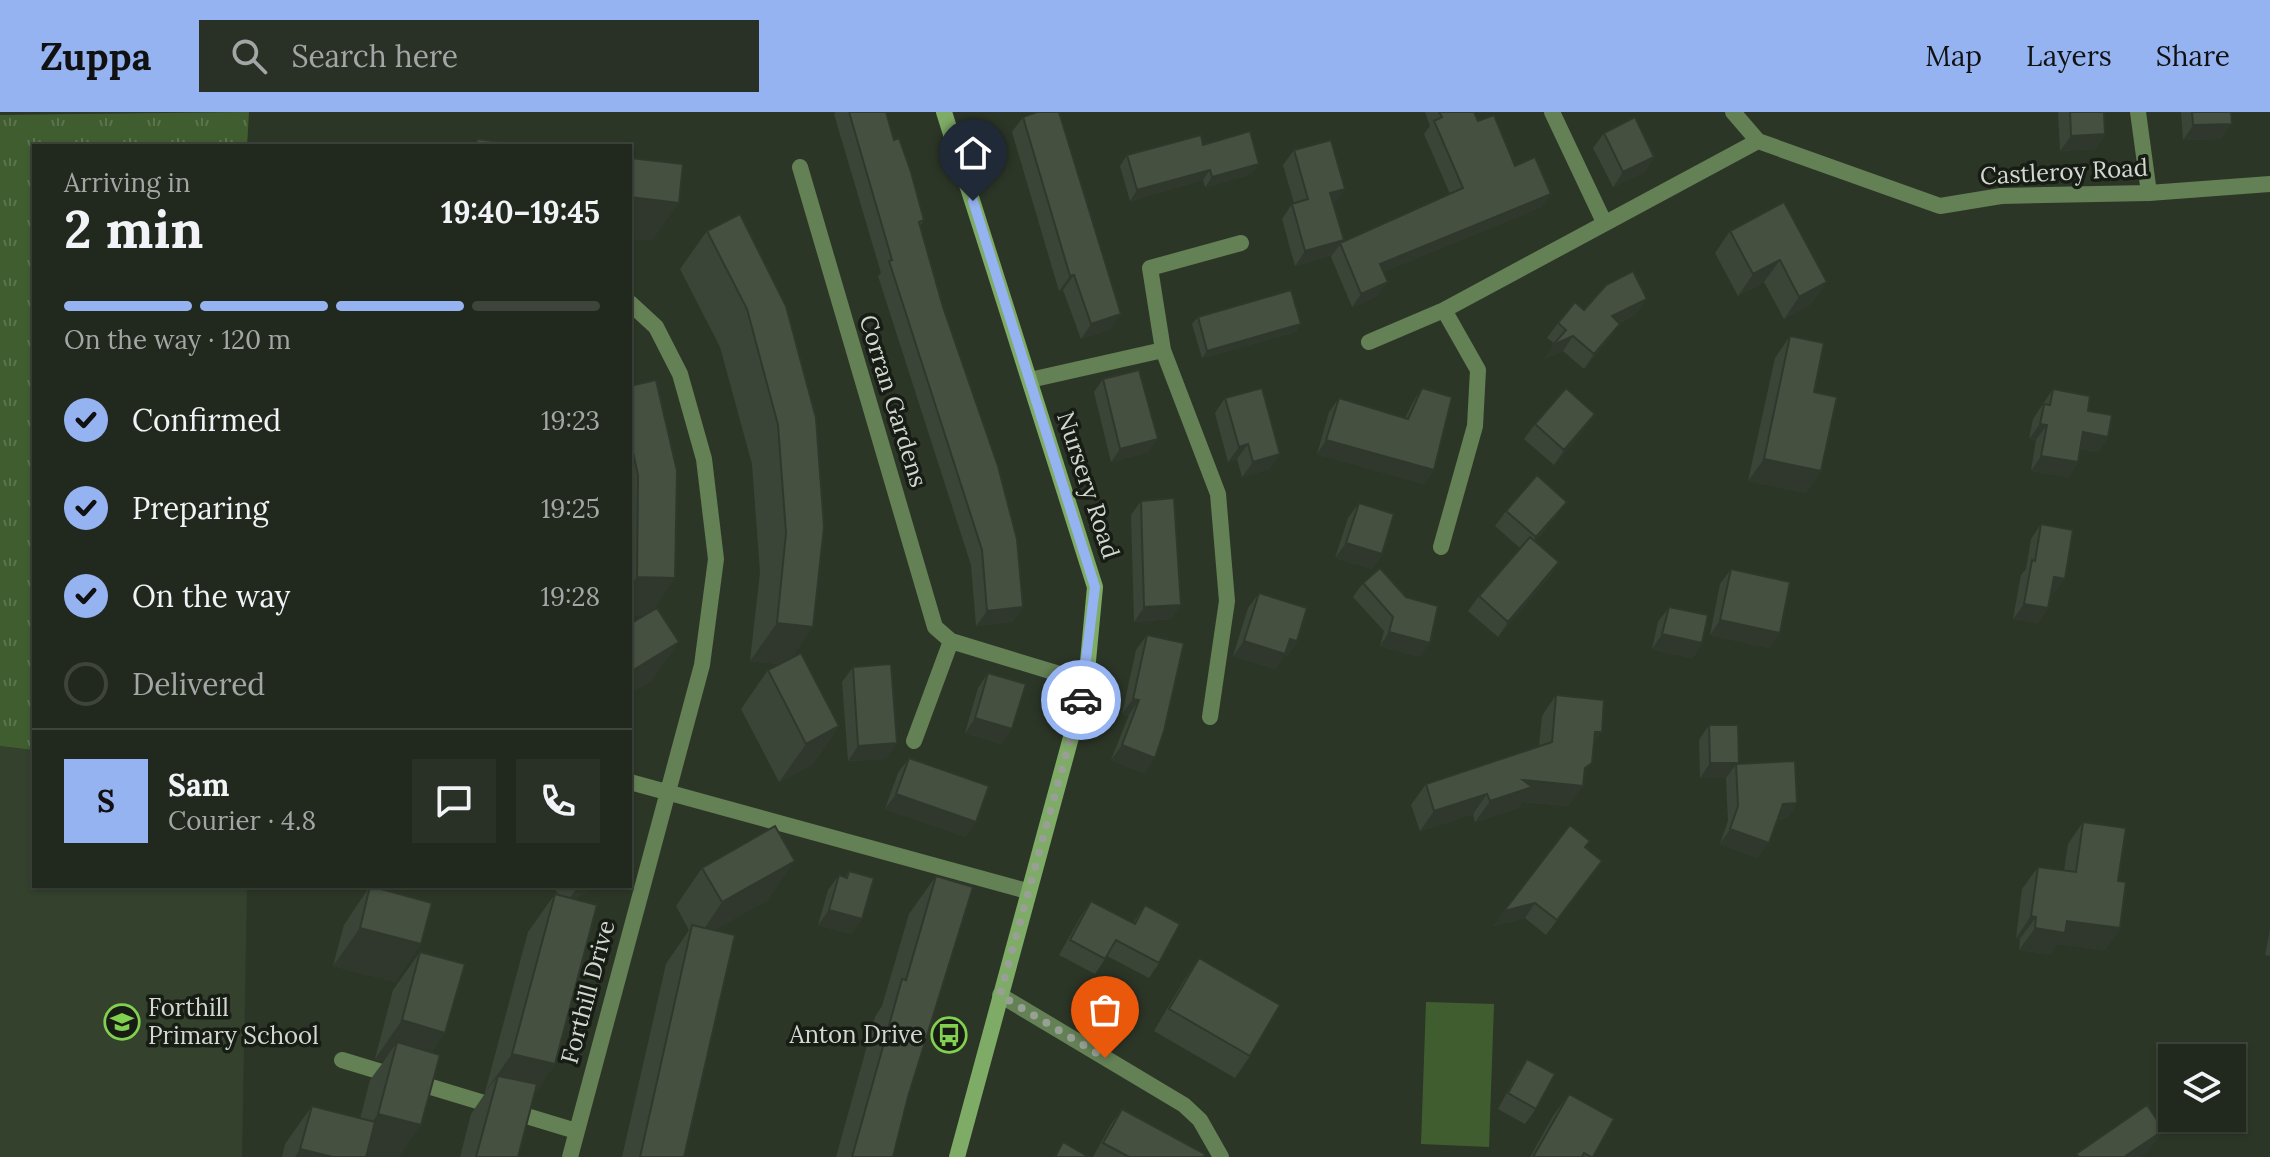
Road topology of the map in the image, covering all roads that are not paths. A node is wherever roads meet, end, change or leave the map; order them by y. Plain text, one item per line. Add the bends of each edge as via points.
1 (944, 112) edge
2 (1552, 112) edge
3 (1733, 112) edge
4 (2138, 112) edge
5 (1758, 141) junction
6 (800, 167) dead end
7 (2270, 184) edge
8 (2149, 193) junction
9 (1604, 222) junction
10 (1241, 243) dead end
11 (632, 305) edge
12 (1444, 310) junction
13 (1369, 342) dead end
14 (1163, 350) junction
15 (1030, 380) junction
16 (1441, 547) dead end
17 (951, 641) junction
18 (1086, 682) junction
19 (1210, 717) dead end
20 (914, 741) dead end
21 (632, 783) edge
22 (667, 793) junction
23 (1027, 891) junction
24 (1000, 995) junction
25 (342, 1060) dead end
26 (576, 1131) junction
27 (570, 1157) edge
28 (957, 1157) edge
29 (1221, 1157) edge

1 - 15 street, Nursery Road
2 - 9 street
3 - 5 street
4 - 8 street
5 - 8 street, Castleroy Road via 1940,206 2001,196
5 - 9 street
6 - 17 street, Corran Gardens via 935,627
7 - 8 street, Castleroy Road
9 - 12 street
10 - 14 street via 1150,268
11 - 22 street, Forthill Drive via 656,327 680,374 704,459 716,559 702,665
12 - 13 street
12 - 16 street via 1478,370 1475,426
14 - 15 street
14 - 19 street via 1218,494 1227,601
15 - 18 street, Nursery Road via 1095,587
17 - 18 street
17 - 20 street
18 - 23 street, Nursery Road
21 - 22 street
22 - 23 street
22 - 26 street, Forthill Drive
23 - 24 street, Nursery Road
24 - 28 street, Nursery Road
24 - 29 street via 1184,1105 1200,1120
25 - 26 street
26 - 27 street, Forthill Drive

